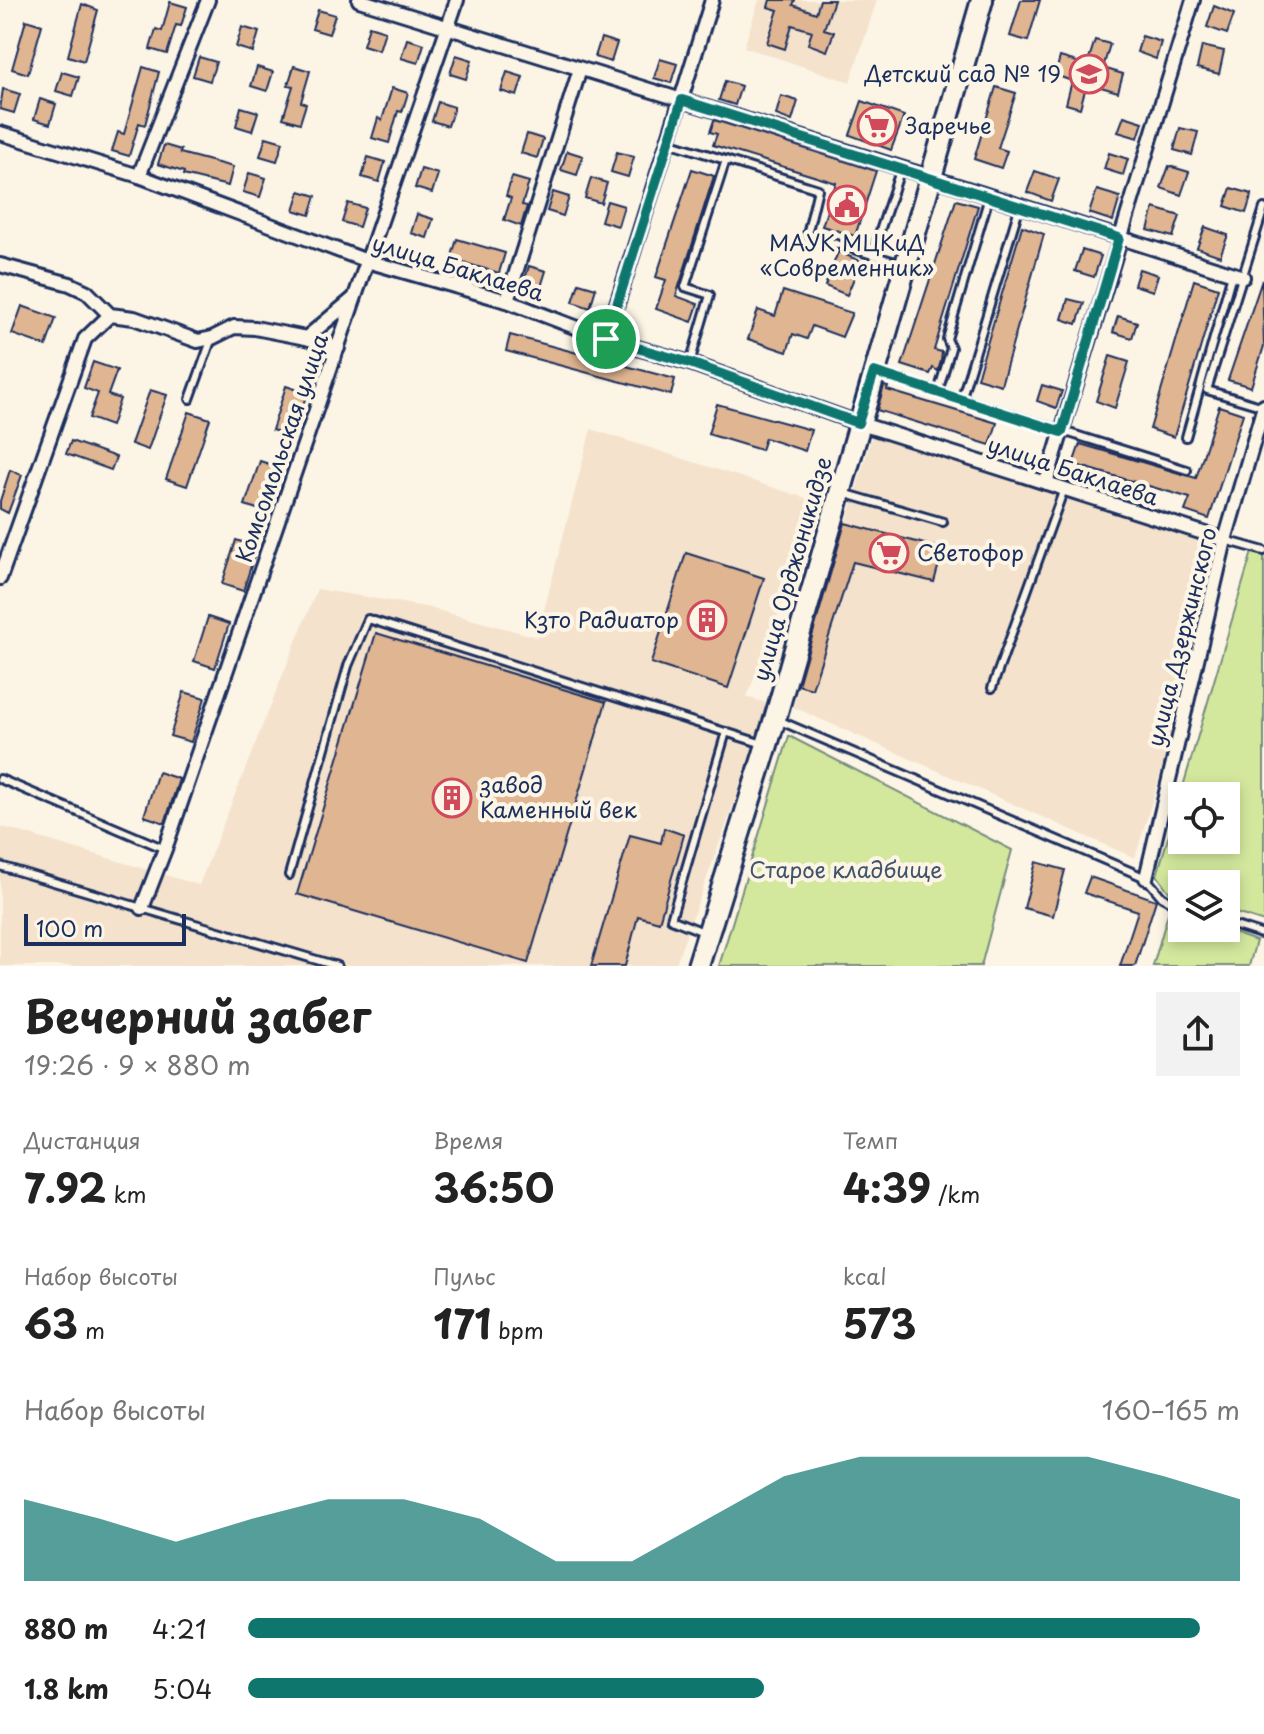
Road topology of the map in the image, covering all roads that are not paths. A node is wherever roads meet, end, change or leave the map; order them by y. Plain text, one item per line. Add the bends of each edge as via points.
1 (208, 0) edge
2 (359, 0) edge
3 (457, 0) edge
4 (712, 0) edge
5 (982, 0) edge
6 (1193, 0) edge
7 (448, 29) junction
8 (580, 69) junction
9 (682, 100) junction
10 (0, 133) edge
11 (668, 142) junction
12 (726, 160) junction
13 (901, 168) junction
14 (139, 176) junction
15 (930, 177) junction
16 (989, 196) junction
17 (1020, 205) junction
18 (1264, 208) edge
19 (1119, 238) junction
20 (872, 255) junction
21 (367, 261) junction
22 (0, 265) edge
23 (905, 265) junction
24 (1237, 275) junction
25 (354, 298) junction
26 (507, 301) junction
27 (110, 315) junction
28 (212, 338) junction
29 (306, 338) junction
30 (606, 339) junction
31 (338, 348) junction
32 (690, 363) junction
33 (874, 372) junction
34 (938, 392) junction
35 (190, 399) dead end
36 (961, 400) junction
37 (1264, 406) edge
38 (858, 423) junction
39 (1062, 432) junction
40 (1186, 437) dead end
41 (1187, 470) dead end
42 (1046, 483) junction
43 (1064, 489) junction
44 (840, 492) junction
45 (943, 522) dead end
46 (1225, 540) junction
47 (1264, 551) edge
48 (0, 578) edge
49 (992, 688) dead end
50 (775, 719) junction
51 (726, 732) junction
52 (766, 745) junction
53 (0, 779) edge
54 (165, 849) junction
55 (0, 866) edge
56 (289, 875) dead end
57 (1146, 878) junction
58 (1168, 900) edge
59 (142, 908) junction
60 (1240, 927) edge
61 (708, 933) junction
62 (1264, 935) edge
63 (306, 957) junction
64 (304, 966) edge
65 (337, 966) edge
66 (698, 966) edge

1 - 14 street
2 - 7 street
3 - 7 street, Комсомольская улица
4 - 9 street
5 - 15 main road, улица Орджоникидзе
6 - 19 street
7 - 8 street
7 - 21 street, Комсомольская улица
8 - 9 street
8 - 26 street
9 - 11 street
9 - 13 street
10 - 14 street, улица Баклаева
11 - 12 lane
11 - 30 street
12 - 20 lane via 818,189 807,235
12 - 32 lane via 685,287 710,295
13 - 15 street
13 - 20 lane
14 - 21 street, улица Баклаева
15 - 16 street
15 - 23 main road, улица Орджоникидзе
16 - 17 street
16 - 34 lane via 947,339 951,348
17 - 19 street
17 - 36 lane
18 - 24 lane
19 - 24 street
19 - 39 street
20 - 23 lane
21 - 25 street, Комсомольская улица
21 - 26 street, улица Баклаева
22 - 27 street via 70,284 87,292
23 - 33 main road, улица Орджоникидзе
24 - 37 lane via 1207,390
24 - 40 lane
25 - 29 street
25 - 31 street, Комсомольская улица
26 - 30 street, улица Баклаева
27 - 28 street via 198,341
27 - 48 street via 85,339
28 - 29 street via 234,327
28 - 35 lane
29 - 31 street
30 - 32 street, улица Баклаева
31 - 54 street, Комсомольская улица
32 - 38 street, улица Баклаева
33 - 34 lane
33 - 38 main road, улица Орджоникидзе
34 - 36 lane
36 - 39 lane
37 - 46 street, улица Дзержинского
38 - 42 street, улица Баклаева
38 - 44 main road, улица Орджоникидзе
39 - 41 lane
39 - 42 street
42 - 43 street, улица Баклаева
43 - 46 street, улица Баклаева
43 - 49 lane
44 - 45 lane
44 - 50 main road, улица Орджоникидзе
46 - 47 lane
46 - 57 street, улица Дзержинского
50 - 52 main road, улица Орджоникидзе
50 - 57 lane
51 - 52 lane
51 - 56 lane via 368,619 348,666
51 - 61 lane via 671,919
52 - 61 main road, улица Орджоникидзе
53 - 54 lane
54 - 59 street, Комсомольская улица
55 - 59 lane
57 - 58 lane
59 - 63 lane
60 - 62 lane
61 - 66 main road, улица Орджоникидзе
63 - 64 lane
63 - 65 lane

